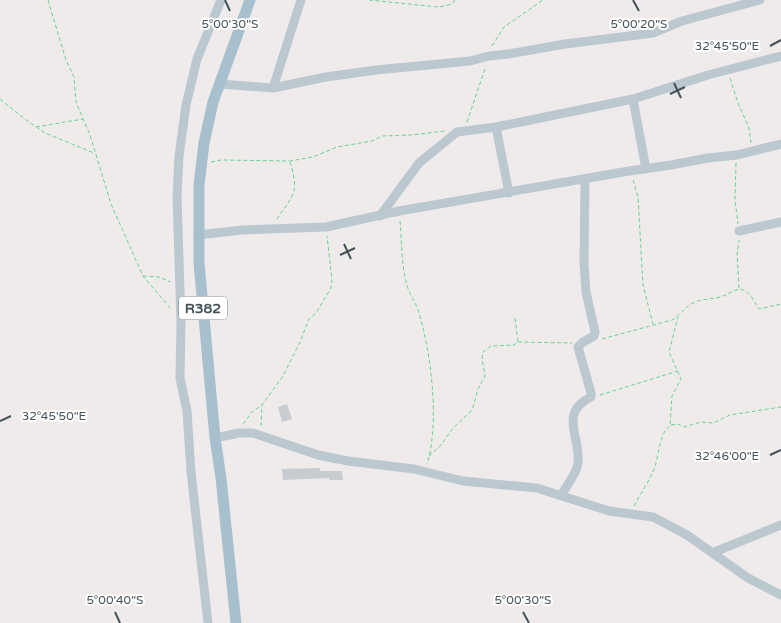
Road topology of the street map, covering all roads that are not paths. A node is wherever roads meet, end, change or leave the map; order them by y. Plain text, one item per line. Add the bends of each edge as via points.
1 (221, 0) edge
2 (250, 0) edge
3 (301, 0) edge
4 (760, 0) edge
5 (781, 56) edge
6 (219, 84) junction
7 (273, 88) junction
8 (633, 100) junction
9 (496, 127) junction
10 (781, 144) edge
11 (646, 169) junction
12 (585, 179) junction
13 (509, 193) junction
14 (380, 216) junction
15 (781, 222) edge
16 (739, 231) dead end
17 (198, 235) junction
18 (215, 438) junction
19 (562, 494) junction
20 (781, 525) edge
21 (712, 553) junction
22 (781, 595) edge
23 (208, 623) edge
24 (236, 623) edge

1 - 23 street via 197,60 182,131 177,197 180,378 187,411
2 - 6 main road, R382
3 - 7 street
4 - 7 street via 682,21 653,33 470,61 326,77
5 - 8 street via 725,70
6 - 7 street
6 - 17 main road, R382 via 200,165
8 - 9 street
8 - 11 street
9 - 13 street
9 - 14 street via 456,132 420,163
10 - 11 street via 737,155
11 - 12 street
12 - 13 street
12 - 19 street via 583,257 594,336 578,347 591,397 578,405 574,413 578,466
13 - 14 street
14 - 17 street via 326,227
15 - 16 street
17 - 18 main road, R382
18 - 19 street via 239,433 261,434 318,455 348,461
18 - 24 main road, R382
19 - 21 street via 609,511 654,517
20 - 21 street
21 - 22 street via 748,578

